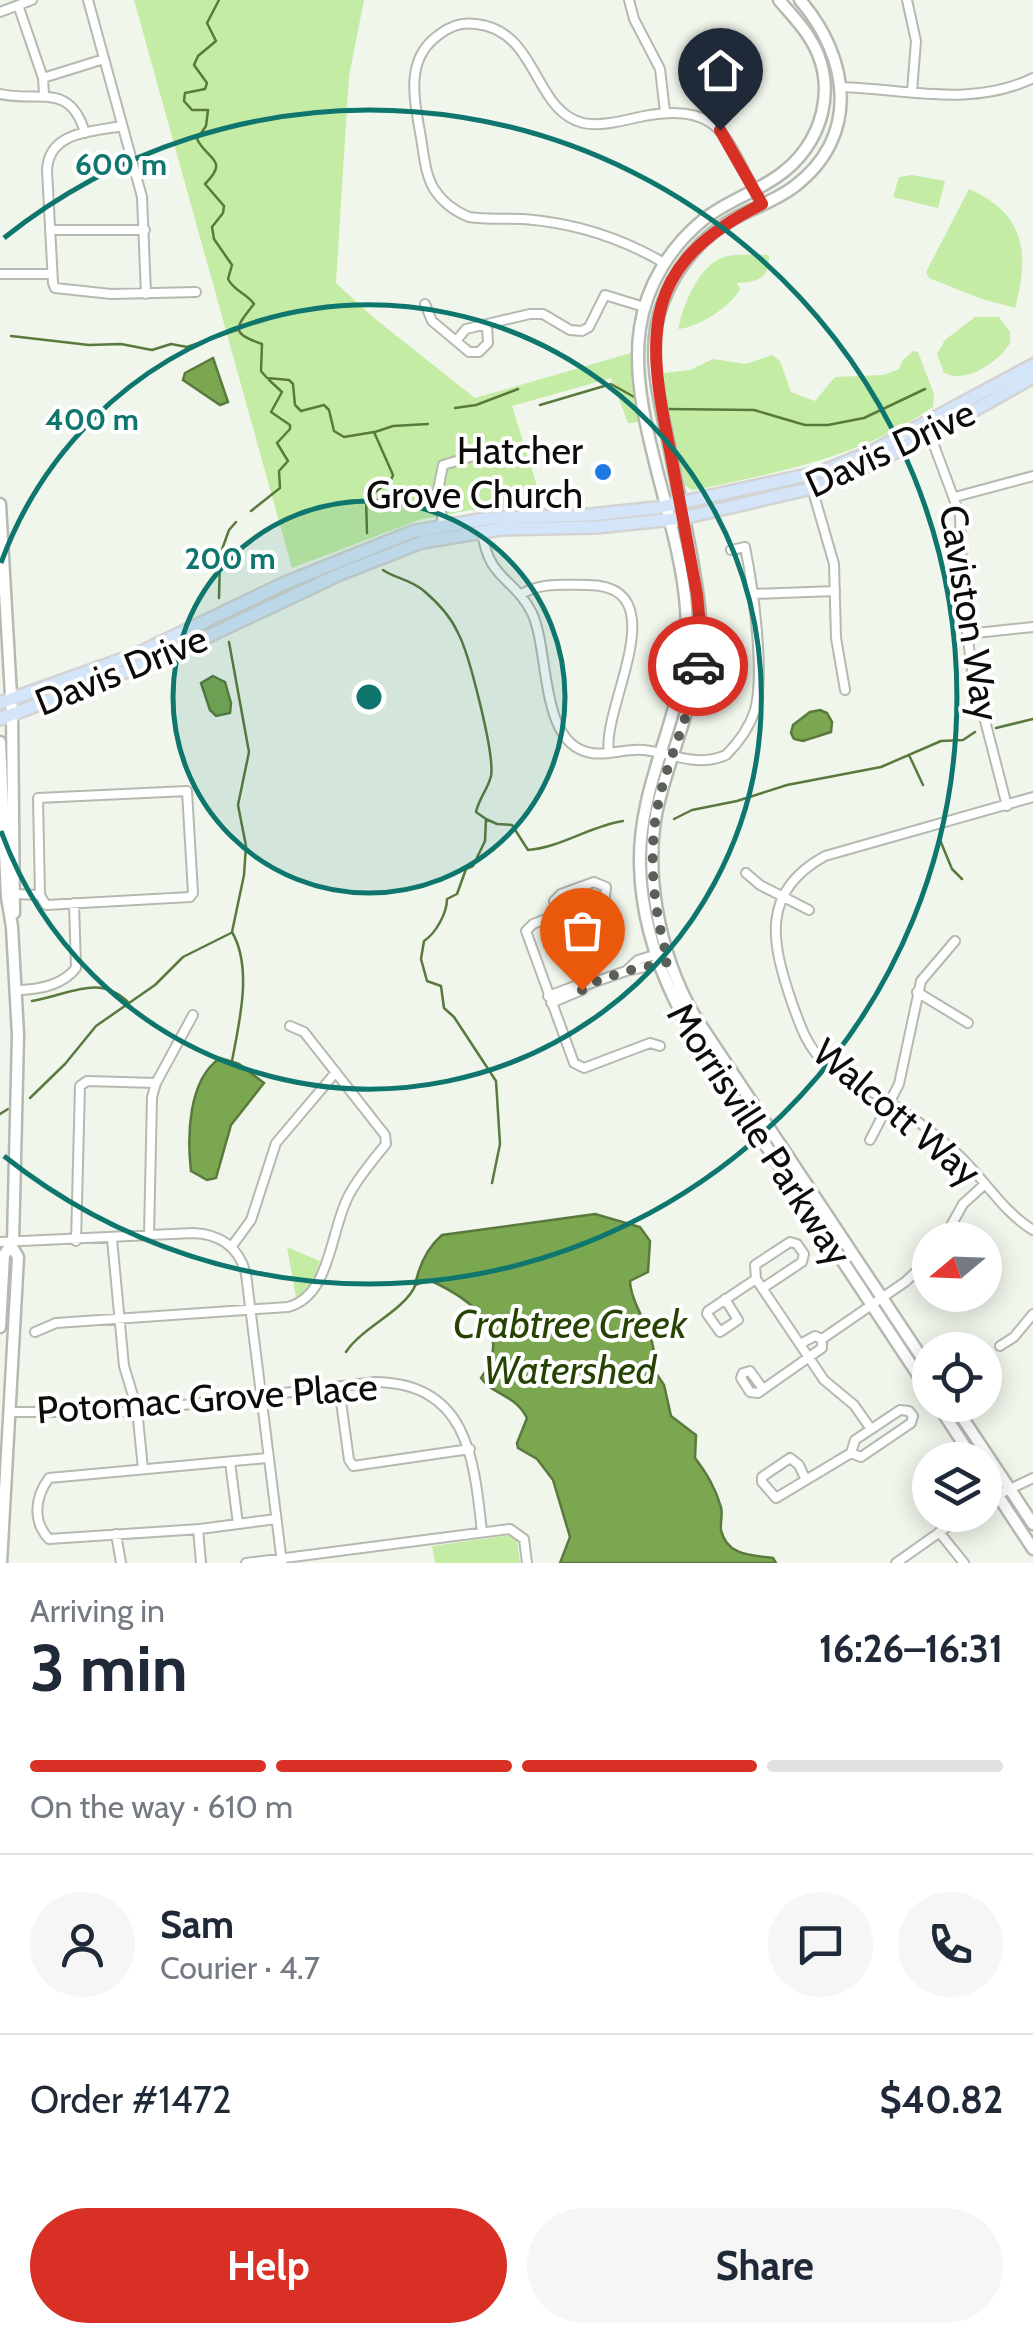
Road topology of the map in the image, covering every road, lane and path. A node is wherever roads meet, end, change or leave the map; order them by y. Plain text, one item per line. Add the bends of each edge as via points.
1 (32, 0) edge
2 (88, 0) edge
3 (629, 0) edge
4 (779, 0) edge
5 (800, 0) edge
6 (908, 0) edge
7 (18, 6) junction
8 (0, 12) edge
9 (104, 59) junction
10 (43, 78) junction
11 (1033, 78) edge
12 (841, 88) junction
13 (912, 91) junction
14 (44, 94) junction
15 (3, 96) edge
16 (664, 112) junction
17 (122, 126) junction
18 (85, 133) junction
19 (753, 190) junction
20 (762, 204) junction
21 (50, 230) junction
22 (145, 230) junction
23 (664, 264) junction
24 (0, 274) edge
25 (52, 274) junction
26 (196, 292) dead end
27 (146, 294) junction
28 (425, 304) dead end
29 (644, 307) junction
30 (487, 326) junction
31 (456, 341) junction
32 (1033, 365) edge
33 (654, 367) junction
34 (637, 368) junction
35 (1033, 377) edge
36 (928, 429) junction
37 (504, 446) dead end
38 (1033, 476) edge
39 (812, 488) junction
40 (955, 497) junction
41 (0, 504) edge
42 (675, 512) junction
43 (443, 525) junction
44 (482, 531) junction
45 (731, 550) dead end
46 (835, 591) junction
47 (753, 594) junction
48 (520, 595) junction
49 (1033, 627) edge
50 (967, 634) junction
51 (845, 690) dead end
52 (6, 701) edge
53 (6, 716) edge
54 (0, 742) edge
55 (609, 752) junction
56 (666, 755) junction
57 (1033, 797) edge
58 (1007, 806) junction
59 (746, 873) dead end
60 (16, 894) junction
61 (40, 895) junction
62 (784, 898) junction
63 (74, 904) junction
64 (810, 910) dead end
65 (558, 914) junction
66 (12, 927) junction
67 (955, 941) dead end
68 (661, 958) junction
69 (15, 990) junction
70 (917, 992) junction
71 (550, 1000) junction
72 (193, 1015) dead end
73 (968, 1023) dead end
74 (290, 1026) dead end
75 (800, 1026) junction
76 (787, 1030) dead end
77 (660, 1046) dead end
78 (336, 1072) junction
79 (156, 1082) junction
80 (891, 1103) junction
81 (870, 1140) dead end
82 (985, 1184) junction
83 (954, 1222) edge
84 (1033, 1230) edge
85 (149, 1235) junction
86 (112, 1239) junction
87 (76, 1241) junction
88 (8, 1244) edge
89 (232, 1246) junction
90 (912, 1274) edge
91 (756, 1279) junction
92 (763, 1288) junction
93 (725, 1300) dead end
94 (877, 1302) junction
95 (251, 1310) junction
96 (1033, 1314) edge
97 (120, 1320) junction
98 (0, 1327) edge
99 (35, 1332) dead end
100 (822, 1339) junction
101 (800, 1344) junction
102 (1002, 1345) edge
103 (912, 1347) edge
104 (809, 1358) junction
105 (912, 1363) edge
106 (339, 1387) junction
107 (763, 1389) dead end
108 (260, 1397) junction
109 (137, 1410) junction
110 (9, 1412) junction
111 (966, 1422) edge
112 (871, 1429) junction
113 (470, 1450) junction
114 (851, 1453) junction
115 (268, 1458) junction
116 (230, 1462) junction
117 (143, 1469) junction
118 (805, 1478) junction
119 (1033, 1478) edge
120 (1010, 1487) junction
121 (1002, 1491) edge
122 (1002, 1502) edge
123 (276, 1518) junction
124 (238, 1524) junction
125 (1033, 1524) edge
126 (198, 1529) junction
127 (482, 1532) junction
128 (939, 1532) joint
129 (116, 1534) junction
130 (1033, 1548) edge
131 (282, 1561) edge
132 (1, 1563) edge
133 (121, 1563) edge
134 (200, 1563) edge
135 (246, 1563) edge
136 (527, 1563) edge
137 (896, 1563) edge
138 (964, 1563) edge

1 - 7 street
2 - 9 street
3 - 16 street via 660,68
4 - 19 main road, Morrisville Parkway via 816,50 823,115 800,157
5 - 12 main road, Morrisville Parkway via 828,39
6 - 13 street via 916,41
7 - 8 street
7 - 10 street
9 - 10 street
9 - 17 street
10 - 14 street
11 - 13 street via 981,94
12 - 13 street
12 - 20 main road, Morrisville Parkway via 837,122 820,158 793,187
14 - 15 street
14 - 18 street via 73,108
16 - 19 street via 713,124
16 - 23 street via 598,124 574,120 513,39 474,23 436,36 413,75 428,178 448,206 482,219 590,230
17 - 18 street
17 - 22 street
18 - 21 street via 56,144 47,158
19 - 20 street
19 - 23 main road, Morrisville Parkway via 704,219
20 - 33 main road, Morrisville Parkway via 714,231 674,279 656,326
21 - 22 street
21 - 25 street
22 - 27 street
23 - 29 main road, Morrisville Parkway
24 - 25 street
25 - 27 street via 55,288
26 - 27 street
28 - 31 street via 432,321
29 - 30 street via 609,294 582,332 536,314
29 - 34 main road, Morrisville Parkway
30 - 31 street via 466,329
30 - 31 street via 488,343 479,352
32 - 36 main road, Davis Drive
33 - 34 street
33 - 42 main road, Morrisville Parkway
34 - 42 main road, Morrisville Parkway
35 - 36 main road, Davis Drive
36 - 39 main road, Davis Drive
36 - 40 street, Caviston Way
36 - 42 main road, Davis Drive via 832,469
37 - 43 street via 443,465
38 - 40 street
39 - 42 main road, Davis Drive
39 - 46 street via 832,551
40 - 50 street, Caviston Way
41 - 52 main road
42 - 43 main road, Davis Drive
42 - 44 main road, Davis Drive via 596,527
42 - 56 main road, Morrisville Parkway via 687,631
43 - 52 main road, Davis Drive via 374,545 137,654
44 - 48 street via 492,567
44 - 53 main road, Davis Drive via 385,554 162,658
45 - 47 street via 744,547
46 - 47 street
46 - 51 street
47 - 56 street via 752,718 721,758 690,762
48 - 55 street via 536,623 558,728 582,751
48 - 55 street via 539,586 604,586 625,597 630,648 608,730
49 - 50 street
50 - 58 street, Caviston Way via 976,696
52 - 53 main road
53 - 60 main road
54 - 66 main road
55 - 56 street
56 - 68 main road, Morrisville Parkway via 644,813 640,846 642,904
57 - 58 street
58 - 62 street via 825,856 801,873
59 - 62 street
60 - 61 street
60 - 66 main road
61 - 63 street via 46,905
61 - 63 street via 38,798 187,790 190,897
62 - 64 street
62 - 75 street, Walcott Way via 774,944
63 - 69 street via 72,974 48,986
65 - 65 street via 557,896 594,882 606,887 605,896
65 - 71 street via 526,931
66 - 69 main road
67 - 70 street
68 - 71 street via 633,963
68 - 94 main road, Morrisville Parkway via 686,1026
69 - 88 main road via 19,1074
70 - 73 street
70 - 80 street
71 - 77 street via 576,1066 650,1043
72 - 79 street
74 - 78 street via 304,1032
75 - 76 street
75 - 80 street, Walcott Way via 826,1064
78 - 89 street via 276,1144 251,1220
78 - 95 street via 386,1144 349,1195 314,1293 294,1306
79 - 85 street
79 - 87 street via 80,1086
80 - 81 street
80 - 82 street, Walcott Way via 954,1150
82 - 83 street
82 - 84 street, Walcott Way
85 - 86 street
85 - 89 street via 202,1233
86 - 87 street
86 - 97 street
87 - 88 street
88 - 98 main road
88 - 110 main road via 18,1257
89 - 95 street via 245,1266
90 - 94 street
91 - 92 street
91 - 92 street via 755,1265 797,1244 802,1262
91 - 93 street
92 - 101 street
94 - 100 street
94 - 103 main road, Morrisville Parkway
94 - 105 main road, Morrisville Parkway
95 - 97 street
95 - 108 street
96 - 102 street
97 - 99 street via 56,1323
97 - 109 street
100 - 101 street
100 - 104 street via 822,1348
101 - 104 street
104 - 107 street
104 - 112 street
106 - 108 street, Potomac Grove Place
106 - 113 street, Potomac Grove Place via 387,1382 423,1392 450,1413
106 - 113 street via 353,1466
108 - 109 street, Potomac Grove Place
108 - 115 street
109 - 110 street, Potomac Grove Place
109 - 117 street
110 - 132 main road
111 - 120 main road
112 - 114 street via 852,1443
112 - 114 street via 900,1410 912,1416 912,1423 861,1456
113 - 127 street, Potomac Grove Place
114 - 118 street
115 - 116 street
115 - 123 street
116 - 117 street
116 - 124 street
117 - 129 street via 49,1478 40,1494 37,1514 48,1539
118 - 118 street via 776,1498 762,1482 790,1458
119 - 120 street
120 - 121 street
120 - 125 main road
122 - 130 main road
123 - 124 street
123 - 131 street
124 - 126 street
126 - 129 street
126 - 134 street
127 - 131 street
127 - 136 street via 518,1532
128 - 137 street
128 - 138 street
129 - 133 street
131 - 135 street

